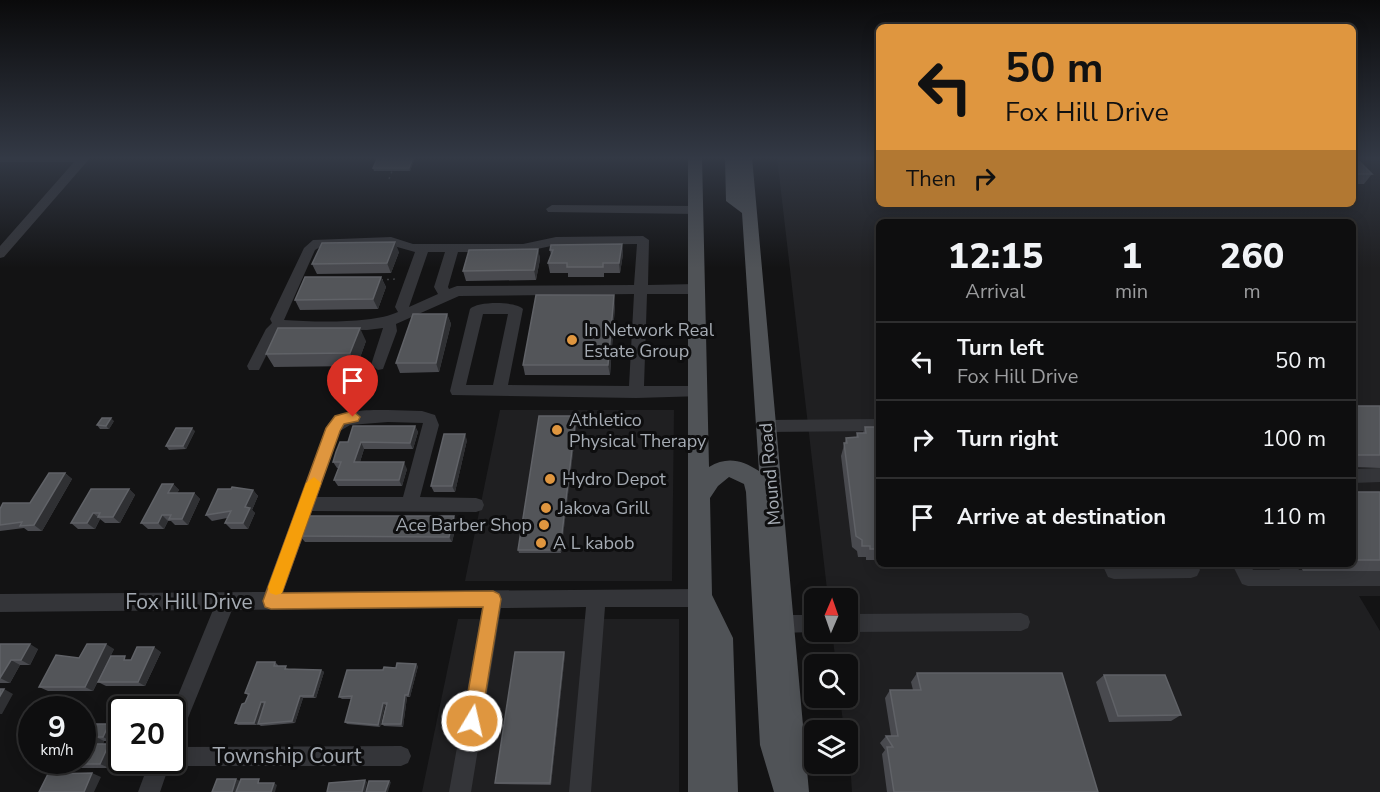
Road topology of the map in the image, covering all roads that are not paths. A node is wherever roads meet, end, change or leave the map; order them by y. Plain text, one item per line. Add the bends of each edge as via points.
1 (52, 194) edge
2 (696, 194) edge
3 (734, 194) edge
4 (748, 194) edge
5 (552, 209) dead end
6 (696, 210) junction
7 (749, 211) junction
8 (423, 248) junction
9 (453, 248) junction
10 (1, 250) edge
11 (697, 289) junction
12 (642, 290) junction
13 (445, 295) junction
14 (405, 316) junction
15 (389, 322) junction
16 (280, 324) junction
17 (378, 365) dead end
18 (254, 366) dead end
19 (499, 391) junction
20 (636, 392) junction
21 (698, 392) junction
22 (876, 425) edge
23 (766, 426) junction
24 (1380, 475) edge
25 (1356, 476) edge
26 (699, 496) junction
27 (306, 504) junction
28 (410, 504) junction
29 (476, 505) dead end
30 (1112, 567) edge
31 (1190, 567) edge
32 (1242, 567) edge
33 (1290, 571) edge
34 (1380, 578) edge
35 (702, 598) junction
36 (493, 599) junction
37 (596, 599) junction
38 (271, 601) junction
39 (226, 602) junction
40 (0, 603) edge
41 (1021, 622) dead end
42 (858, 623) edge
43 (774, 624) junction
44 (804, 624) edge
45 (186, 700) edge
46 (401, 756) dead end
47 (186, 757) edge
48 (156, 774) edge
49 (149, 792) edge
50 (460, 792) edge
51 (580, 792) edge
52 (702, 792) edge
53 (724, 792) edge
54 (787, 792) edge
55 (795, 792) edge

1 - 10 street
2 - 6 main road
3 - 7 main road via 734,201
4 - 7 main road, Mound Road
5 - 6 street
6 - 11 main road
7 - 23 main road, Mound Road
8 - 9 street
8 - 14 street via 402,307
8 - 16 street via 391,241 314,244 278,316
9 - 12 street via 643,240
9 - 13 street via 441,287
11 - 12 street
11 - 21 main road
12 - 13 street via 457,291
12 - 20 street
13 - 14 street
14 - 15 street
15 - 16 street
15 - 17 street via 390,332
16 - 18 street
19 - 19 street via 457,391 477,309 516,309
19 - 20 street
20 - 21 street
21 - 26 main road
22 - 23 street
23 - 43 main road, Mound Road
24 - 25 street
26 - 35 main road
26 - 43 main road via 720,469 734,468 754,479
27 - 28 street
27 - 28 street via 333,428 340,420 427,417 431,425
27 - 38 street
28 - 29 street
30 - 31 street via 1114,571 1191,570
32 - 33 street via 1248,578
33 - 34 street
35 - 37 street, Fox Hill Drive
35 - 52 main road
35 - 53 main road via 721,638
36 - 37 street, Fox Hill Drive
36 - 38 street, Fox Hill Drive
36 - 50 street
37 - 51 street
38 - 39 street, Fox Hill Drive
39 - 40 street, Fox Hill Drive
39 - 45 street
41 - 42 street
43 - 44 street
43 - 54 main road via 772,744
43 - 55 main road, Mound Road
46 - 47 street, Township Court
48 - 49 street

